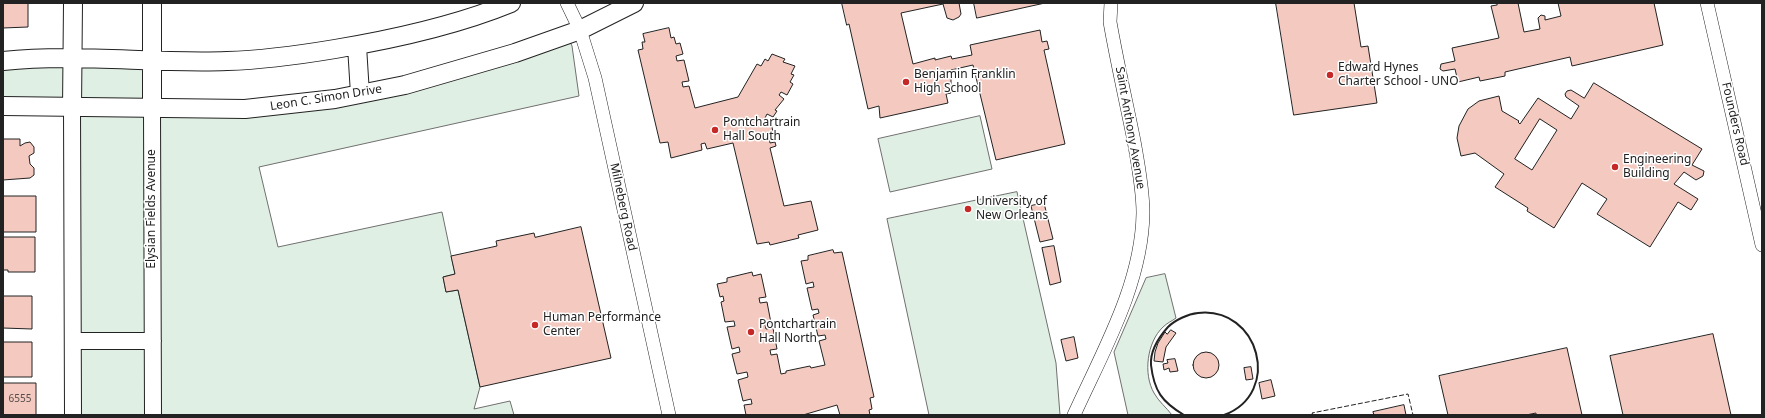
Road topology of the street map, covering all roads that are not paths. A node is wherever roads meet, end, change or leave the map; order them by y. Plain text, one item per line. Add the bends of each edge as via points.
1 (73, 3) edge
2 (152, 3) edge
3 (511, 3) edge
4 (567, 3) edge
5 (634, 3) edge
6 (1102, 3) edge
7 (1110, 3) edge
8 (1707, 3) edge
9 (580, 30) junction
10 (1114, 44) junction
11 (357, 46) junction
12 (72, 57) junction
13 (152, 60) junction
14 (3, 61) edge
15 (360, 94) junction
16 (3, 106) edge
17 (72, 108) junction
18 (152, 108) junction
19 (1762, 245) edge
20 (73, 341) junction
21 (153, 341) junction
22 (73, 415) edge
23 (153, 415) edge
24 (669, 415) edge
25 (1074, 415) edge

1 - 12 main road
2 - 13 main road, Elysian Fields Avenue
3 - 11 main road via 456,23
4 - 9 street, Milneberg Road
5 - 9 main road, Leon C. Simon Drive
6 - 10 street, Saint Anthony Avenue
7 - 10 street, Saint Anthony Avenue
8 - 19 street, Founders Road
9 - 15 main road, Leon C. Simon Drive via 447,74
9 - 24 street, Milneberg Road via 595,78
10 - 25 street, Saint Anthony Avenue via 1140,177 1143,214 1141,233 1130,287
11 - 13 main road via 282,58 227,61
11 - 15 main road
12 - 13 main road
12 - 14 main road
12 - 17 main road
13 - 18 main road, Elysian Fields Avenue
15 - 18 main road, Leon C. Simon Drive via 246,109
16 - 17 main road, Leon C. Simon Drive
17 - 18 main road, Leon C. Simon Drive
17 - 20 street
18 - 21 street, Elysian Fields Avenue
20 - 21 street
20 - 22 street
21 - 23 street, Elysian Fields Avenue

